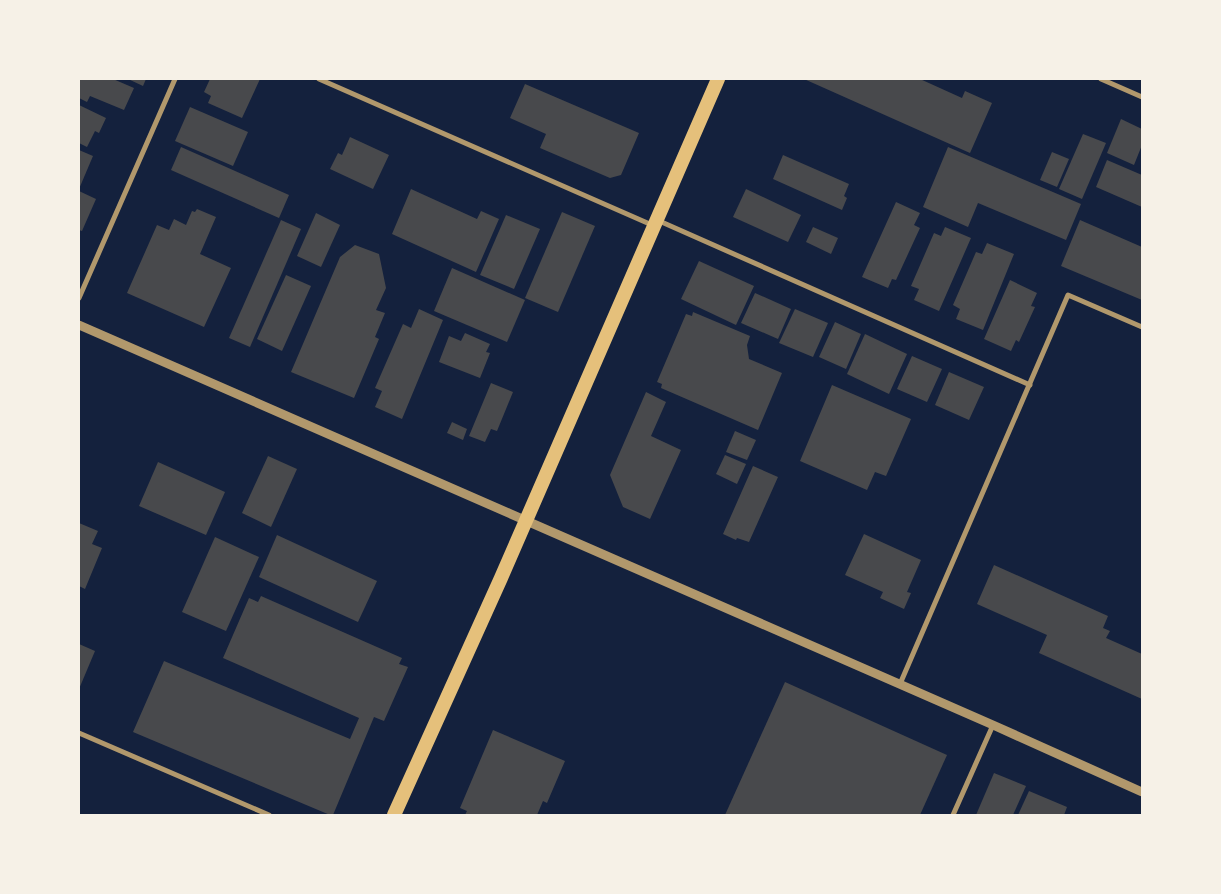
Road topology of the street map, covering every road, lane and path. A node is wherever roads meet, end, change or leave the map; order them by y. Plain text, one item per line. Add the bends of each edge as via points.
1 (175, 79) edge
2 (319, 79) edge
3 (718, 79) edge
4 (1101, 79) edge
5 (1142, 97) edge
6 (656, 223) junction
7 (79, 298) edge
8 (79, 325) edge
9 (1142, 327) edge
10 (1030, 385) junction
11 (526, 521) junction
12 (900, 684) junction
13 (993, 725) junction
14 (79, 733) edge
15 (1142, 792) edge
16 (397, 814) edge
17 (268, 815) edge
18 (953, 815) edge

1 - 7 street
2 - 6 street
3 - 6 highway
4 - 5 street
6 - 10 street
6 - 11 highway
8 - 11 street
9 - 10 street via 1068,295
10 - 12 street
11 - 12 street
11 - 16 highway
12 - 13 street
13 - 15 street
13 - 18 street
14 - 17 street

